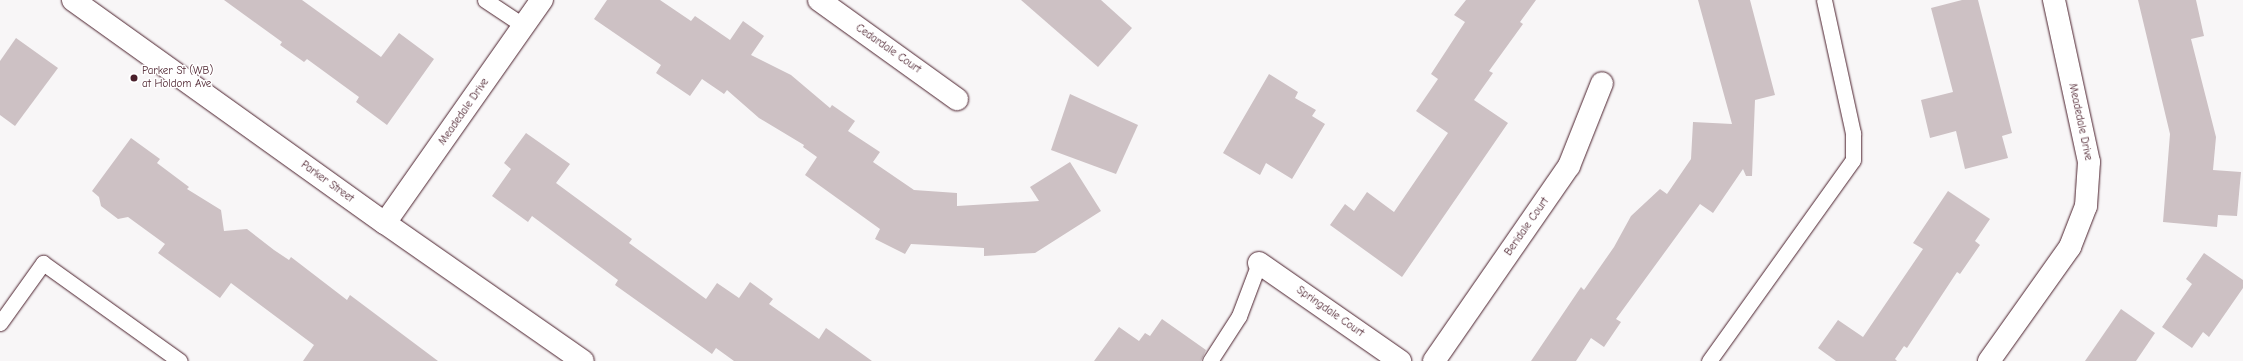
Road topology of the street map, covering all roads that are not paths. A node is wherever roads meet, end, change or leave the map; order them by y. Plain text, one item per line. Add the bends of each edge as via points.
1 (73, 0) edge
2 (485, 0) edge
3 (542, 0) edge
4 (819, 0) edge
5 (1824, 0) edge
6 (2054, 0) edge
7 (524, 26) junction
8 (1602, 83) dead end
9 (957, 99) dead end
10 (385, 223) junction
11 (1259, 263) joint
12 (0, 323) edge
13 (180, 361) edge
14 (584, 361) edge
15 (1210, 361) edge
16 (1400, 361) edge
17 (1434, 361) edge
18 (1709, 361) edge
19 (1989, 361) edge

1 - 10 street, Parker Street
2 - 7 lane
3 - 7 street, Meadedale Drive
4 - 9 street, Cedardale Court
5 - 18 lane via 1853,133 1853,160
6 - 19 street, Meadedale Drive via 2089,162 2086,206 2070,247
7 - 10 street, Meadedale Drive
8 - 17 street, Beridale Court via 1569,166
10 - 14 street, Parker Street
11 - 15 lane via 1239,316
11 - 16 street, Springdale Court
12 - 13 lane via 43,263

